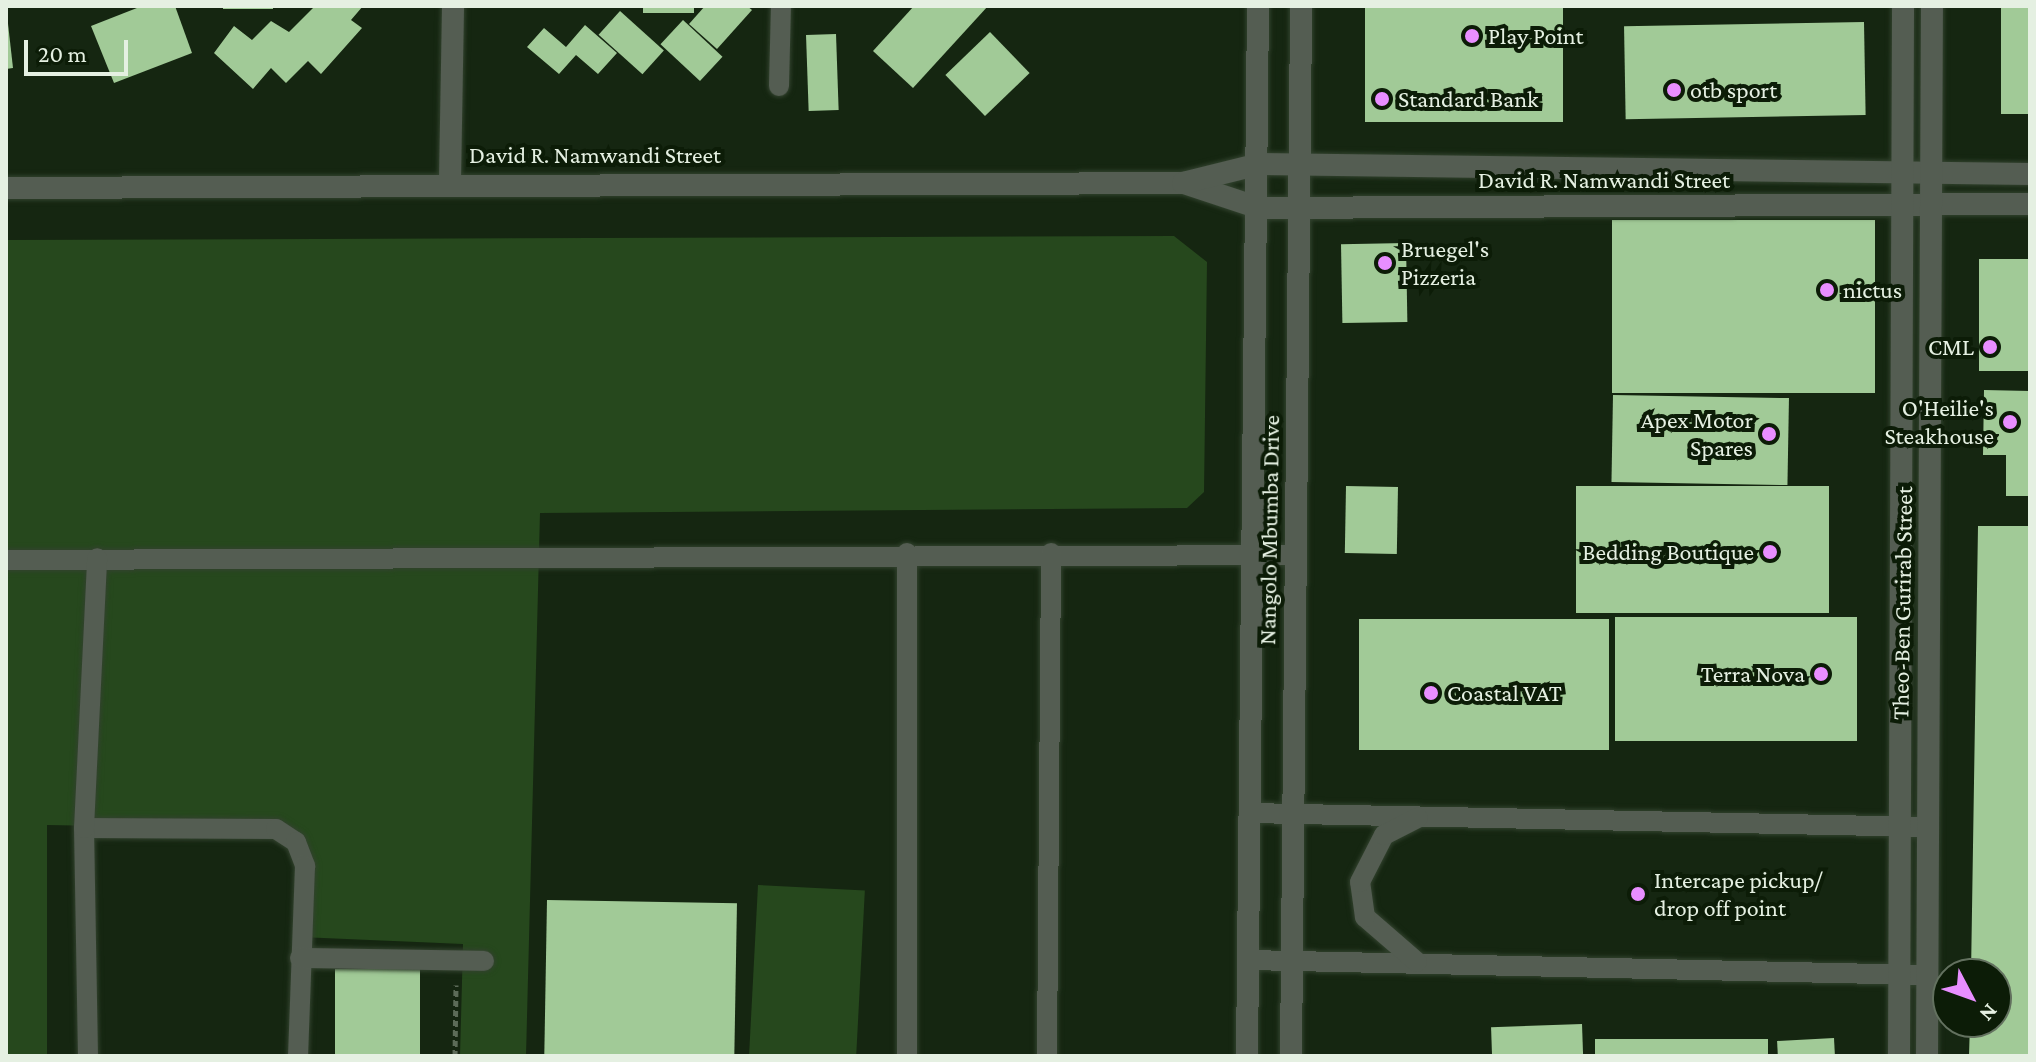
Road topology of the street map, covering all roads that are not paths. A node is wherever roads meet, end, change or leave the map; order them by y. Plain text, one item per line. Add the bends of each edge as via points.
1 (453, 6) edge
2 (781, 6) edge
3 (1258, 6) edge
4 (1301, 6) edge
5 (1903, 6) edge
6 (1932, 6) edge
7 (779, 86) dead end
8 (1260, 164) junction
9 (1303, 164) junction
10 (1903, 173) junction
11 (1932, 173) junction
12 (2030, 174) edge
13 (450, 180) junction
14 (1183, 183) junction
15 (6, 188) edge
16 (1903, 204) junction
17 (1932, 204) junction
18 (2030, 204) edge
19 (1259, 208) junction
20 (1303, 208) junction
21 (907, 553) junction
22 (1051, 553) junction
23 (1251, 553) junction
24 (1294, 555) junction
25 (97, 558) junction
26 (6, 560) edge
27 (1249, 813) junction
28 (1288, 814) junction
29 (1423, 816) junction
30 (1897, 827) junction
31 (1926, 827) junction
32 (84, 828) junction
33 (300, 958) junction
34 (1248, 960) junction
35 (1292, 960) junction
36 (484, 961) dead end
37 (1417, 962) junction
38 (1899, 974) junction
39 (1926, 975) junction
40 (88, 1056) edge
41 (298, 1056) edge
42 (907, 1056) edge
43 (1047, 1056) edge
44 (1247, 1056) edge
45 (1291, 1056) edge
46 (1899, 1056) edge
47 (1927, 1056) edge

1 - 13 street
2 - 7 lane
3 - 8 street, Nangolo Mbumba Drive
4 - 9 street, Nangolo Mbumba Drive
5 - 10 street, Theo-Ben Gurirab Street
6 - 11 street, Theo-Ben Gurirab Street
8 - 9 street, David R. Namwandi Street
8 - 14 street, David R. Namwandi Street
8 - 19 street, Nangolo Mbumba Drive
9 - 10 street, David R. Namwandi Street
9 - 20 street, Nangolo Mbumba Drive
10 - 11 street, David R. Namwandi Street
10 - 16 street, Theo-Ben Gurirab Street
11 - 12 street, David R. Namwandi Street
11 - 17 street, Theo-Ben Gurirab Street
13 - 14 street, David R. Namwandi Street
13 - 15 street, David R. Namwandi Street
14 - 19 street, David R. Namwandi Street
16 - 17 street, David R. Namwandi Street
16 - 20 street, David R. Namwandi Street
16 - 30 street, Theo-Ben Gurirab Street
17 - 18 street, David R. Namwandi Street
17 - 31 street, Theo-Ben Gurirab Street
19 - 20 street, David R. Namwandi Street
19 - 23 street, Nangolo Mbumba Drive
20 - 24 street, Nangolo Mbumba Drive
21 - 22 lane
21 - 25 lane
21 - 42 lane
22 - 23 lane
22 - 43 lane
23 - 24 lane
23 - 27 street, Nangolo Mbumba Drive
24 - 28 street, Nangolo Mbumba Drive
25 - 26 lane
25 - 32 lane
27 - 28 lane
27 - 34 street, Nangolo Mbumba Drive
28 - 29 lane
28 - 35 street, Nangolo Mbumba Drive
29 - 30 lane
29 - 37 lane via 1384,835 1360,882 1365,917
30 - 31 lane
30 - 38 street, Theo-Ben Gurirab Street
31 - 39 street, Theo-Ben Gurirab Street
32 - 33 lane via 276,829 296,842 305,866
32 - 40 lane
33 - 36 lane
33 - 41 lane
34 - 35 lane
34 - 44 street, Nangolo Mbumba Drive
35 - 37 lane
35 - 45 street, Nangolo Mbumba Drive
37 - 38 lane
38 - 39 lane
38 - 46 street, Theo-Ben Gurirab Street
39 - 47 street, Theo-Ben Gurirab Street

